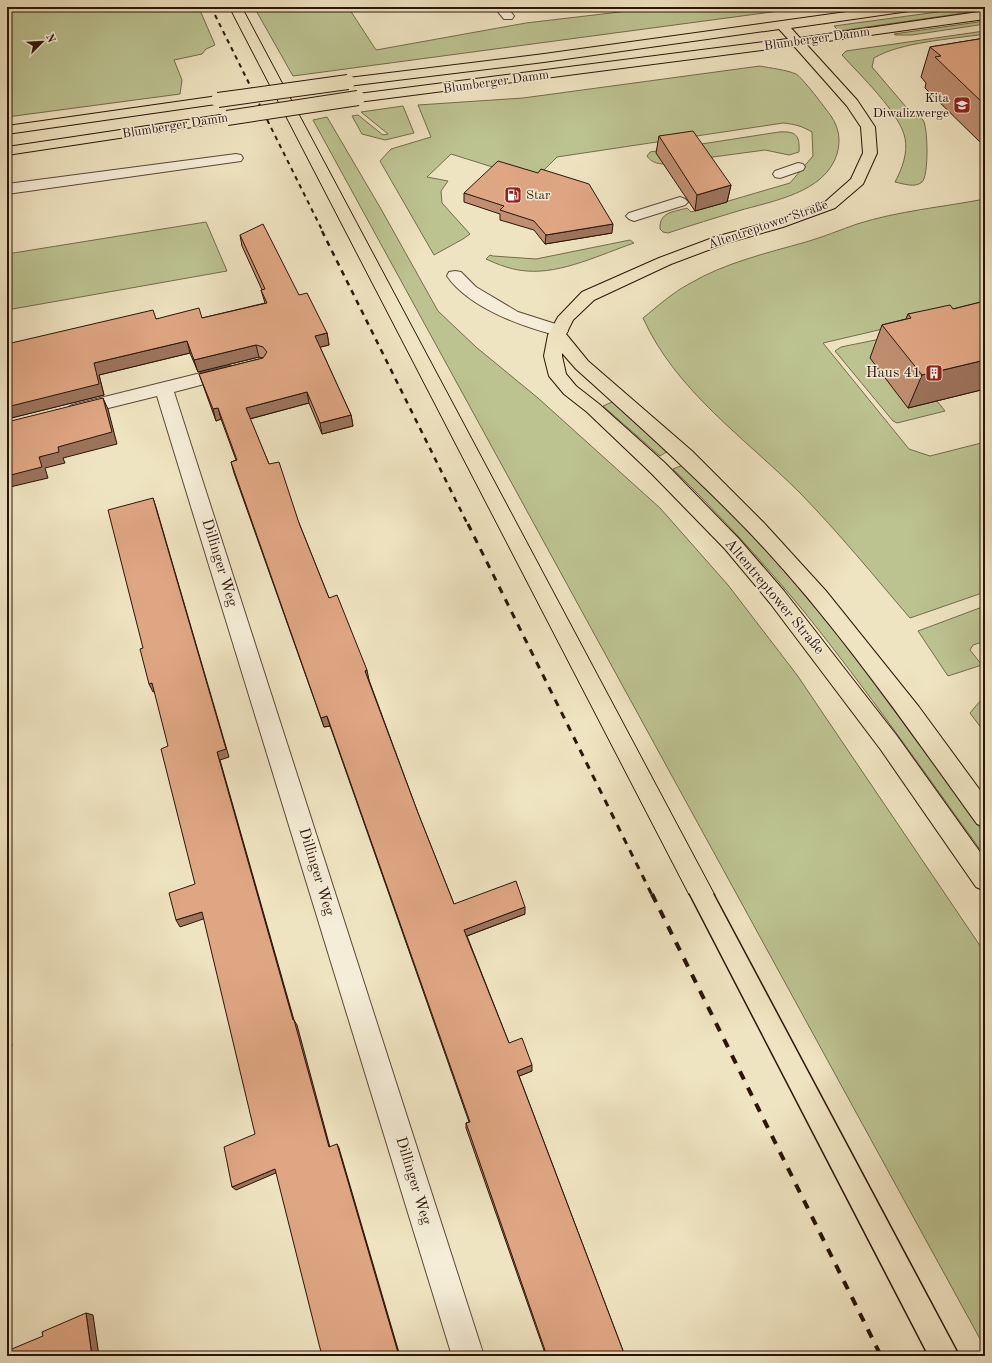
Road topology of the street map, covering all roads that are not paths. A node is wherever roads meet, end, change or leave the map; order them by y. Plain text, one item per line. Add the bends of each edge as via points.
1 (909, 7) edge
2 (985, 15) edge
3 (782, 25) junction
4 (796, 41) junction
5 (7, 130) edge
6 (7, 152) edge
7 (236, 158) dead end
8 (798, 167) dead end
9 (780, 174) dead end
10 (7, 189) edge
11 (680, 202) dead end
12 (634, 216) dead end
13 (455, 276) dead end
14 (558, 333) junction
15 (245, 368) edge
16 (164, 388) junction
17 (59, 414) edge
18 (985, 816) edge
19 (985, 879) edge
20 (468, 1356) edge

1 - 3 main road, Blumberger Damm
2 - 4 main road, Blumberger Damm
3 - 4 main road, Altentreptower Straße
3 - 5 main road, Blumberger Damm, bridge
4 - 6 main road, Blumberger Damm, bridge via 413,93 358,98
4 - 14 main road, Altentreptower Straße via 852,103 868,127 870,153 858,181 830,205 665,261 588,296 566,317
7 - 10 street
8 - 9 street
11 - 12 street
13 - 14 street via 470,290 512,316
14 - 18 main road, Altentreptower Straße via 582,366 690,461 757,528 819,597 911,714
14 - 19 main road, Altentreptower Straße via 553,356 558,376 570,390 658,468 732,544 777,597 889,743
15 - 16 street
16 - 17 street
16 - 20 street, Dillinger Weg

